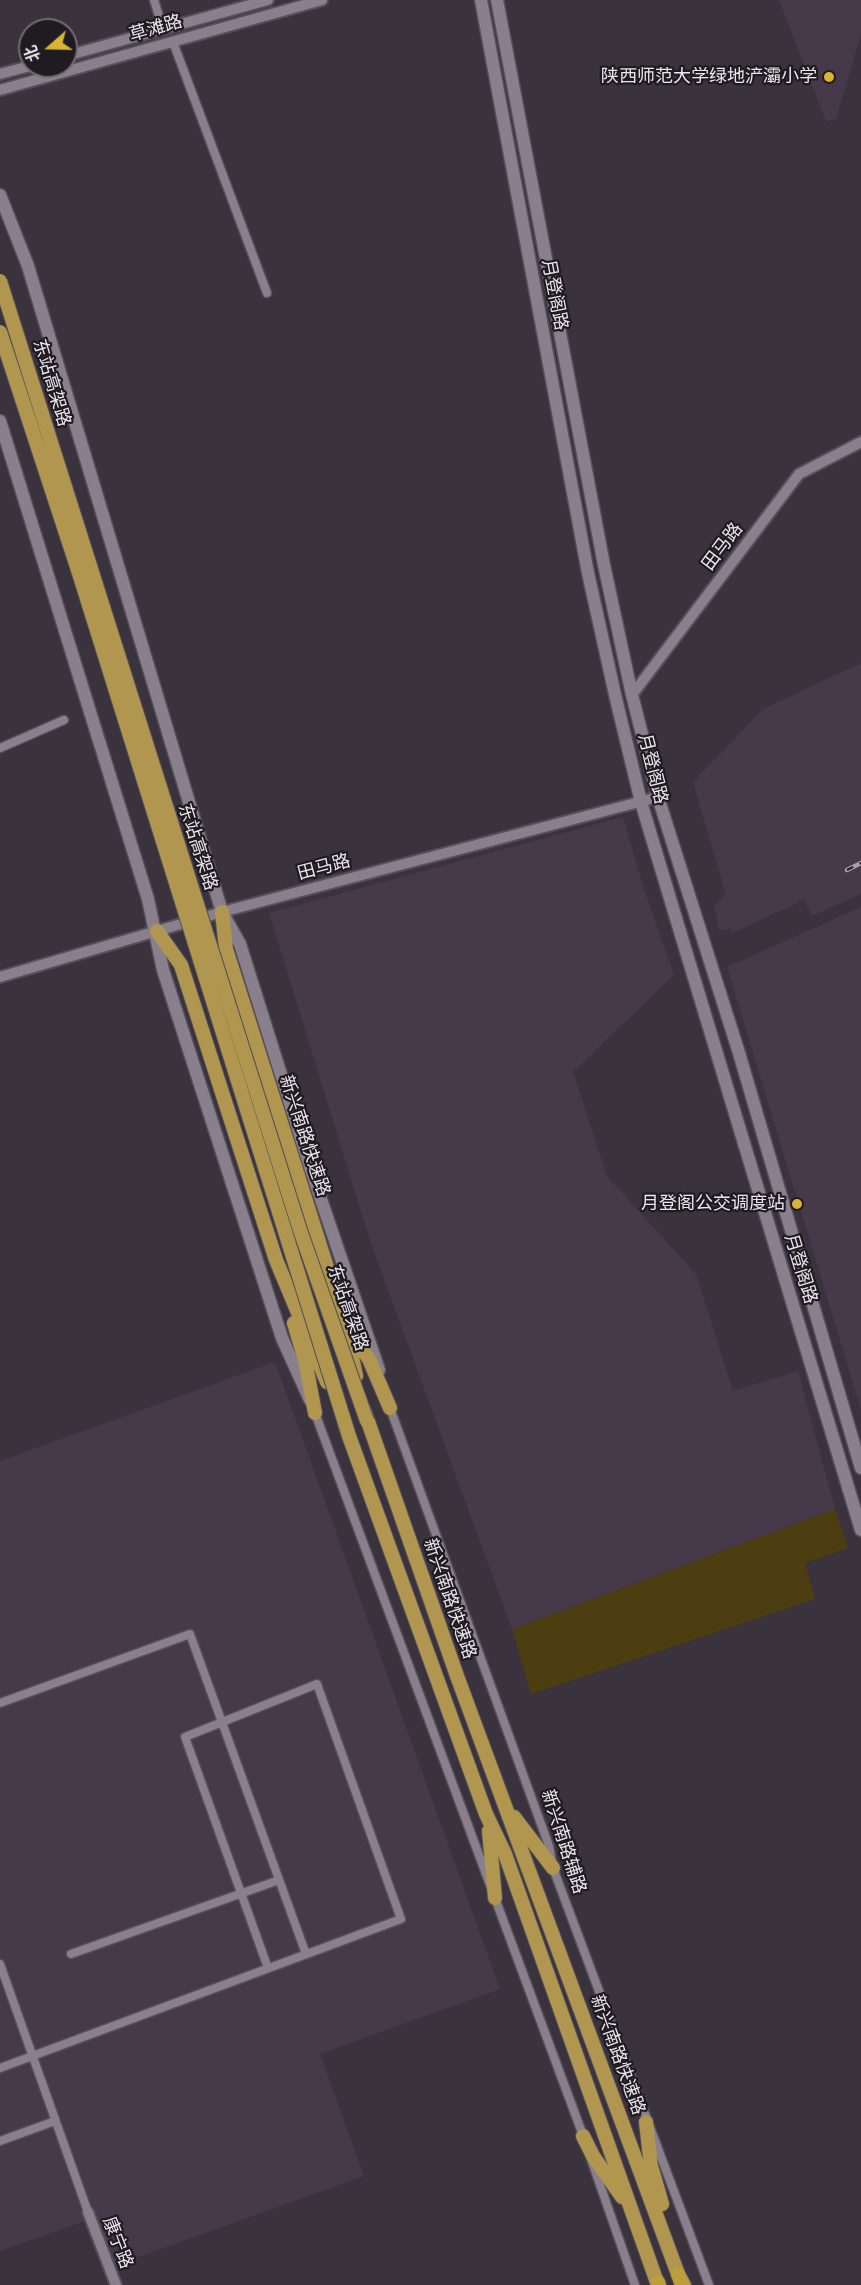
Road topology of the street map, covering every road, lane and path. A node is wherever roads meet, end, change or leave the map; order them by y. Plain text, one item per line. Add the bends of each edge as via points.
1 (154, 0) edge
2 (268, 0) edge
3 (322, 0) edge
4 (481, 0) edge
5 (497, 0) edge
6 (163, 29) junction
7 (173, 42) junction
8 (78, 53) edge
9 (18, 69) edge
10 (0, 74) edge
11 (0, 90) edge
12 (0, 195) edge
13 (0, 281) edge
14 (267, 293) dead end
15 (0, 332) edge
16 (0, 421) edge
17 (861, 442) edge
18 (632, 695) junction
19 (64, 720) dead end
20 (0, 748) edge
21 (658, 797) junction
22 (641, 801) junction
23 (222, 912) junction
24 (157, 931) junction
25 (0, 977) edge
26 (276, 1260) junction
27 (345, 1324) junction
28 (390, 1408) junction
29 (315, 1413) junction
30 (367, 1421) junction
31 (349, 1436) junction
32 (861, 1468) edge
33 (861, 1530) edge
34 (0, 1703) edge
35 (222, 1722) junction
36 (505, 1804) junction
37 (486, 1814) junction
38 (553, 1868) junction
39 (279, 1880) junction
40 (241, 1893) junction
41 (495, 1898) junction
42 (71, 1954) dead end
43 (306, 1954) junction
44 (0, 1964) edge
45 (268, 1968) junction
46 (33, 2056) junction
47 (0, 2068) edge
48 (56, 2121) junction
49 (646, 2122) junction
50 (583, 2136) junction
51 (0, 2141) edge
52 (657, 2187) junction
53 (631, 2208) junction
54 (88, 2212) joint
55 (668, 2246) junction
56 (682, 2281) edge
57 (658, 2284) edge
58 (116, 2285) edge
59 (635, 2285) edge
60 (692, 2285) edge
61 (709, 2285) edge

1 - 6 street
2 - 6 street, 草滩路
3 - 7 street, 草滩路
4 - 22 main road, 月登阁路 via 588,573
5 - 18 main road, 月登阁路
6 - 8 street, 草滩路
7 - 11 street, 草滩路
7 - 14 street
9 - 10 street
12 - 23 main road via 28,266
13 - 30 main road, 东站高架路, bridge via 297,1222
15 - 31 main road, 东站高架路, bridge
16 - 24 main road
17 - 18 street, 田马路 via 799,474
18 - 21 main road, 月登阁路
19 - 20 street
21 - 22 street, 田马路
21 - 32 main road, 月登阁路 via 739,1053
22 - 23 street, 田马路
22 - 33 main road, 月登阁路
23 - 24 street, 田马路
23 - 27 main road, 新兴南路快速路 via 226,949
23 - 28 main road via 240,944
24 - 25 street, 田马路
24 - 26 main road, 新兴南路快速路 via 182,965
24 - 29 main road via 163,970 282,1338
26 - 29 main road via 305,1360
26 - 31 main road, 新兴南路快速路
27 - 28 main road via 369,1359
27 - 30 main road, 新兴南路快速路
28 - 38 street, 新兴南路辅路 via 549,1846
29 - 41 street
30 - 36 main road, 新兴南路快速路
31 - 37 main road, 新兴南路快速路
34 - 35 street via 190,1634
35 - 39 street
35 - 40 street via 185,1737
35 - 43 street via 317,1684 401,1919
36 - 38 main road
36 - 55 main road, 新兴南路快速路
37 - 41 main road
37 - 53 main road, 新兴南路快速路 via 505,1854
38 - 49 street, 新兴南路辅路
39 - 40 street
39 - 43 street
40 - 42 street
40 - 45 street
41 - 50 street
43 - 45 street
44 - 46 street
45 - 46 street
46 - 47 street
46 - 48 street
48 - 51 street
48 - 54 street
49 - 52 main road
49 - 61 street, 新兴南路辅路
50 - 53 main road via 598,2164
50 - 59 street
52 - 55 main road
52 - 60 main road
53 - 57 main road, 新兴南路快速路
54 - 58 street, 康宁路
55 - 56 main road, 新兴南路快速路

